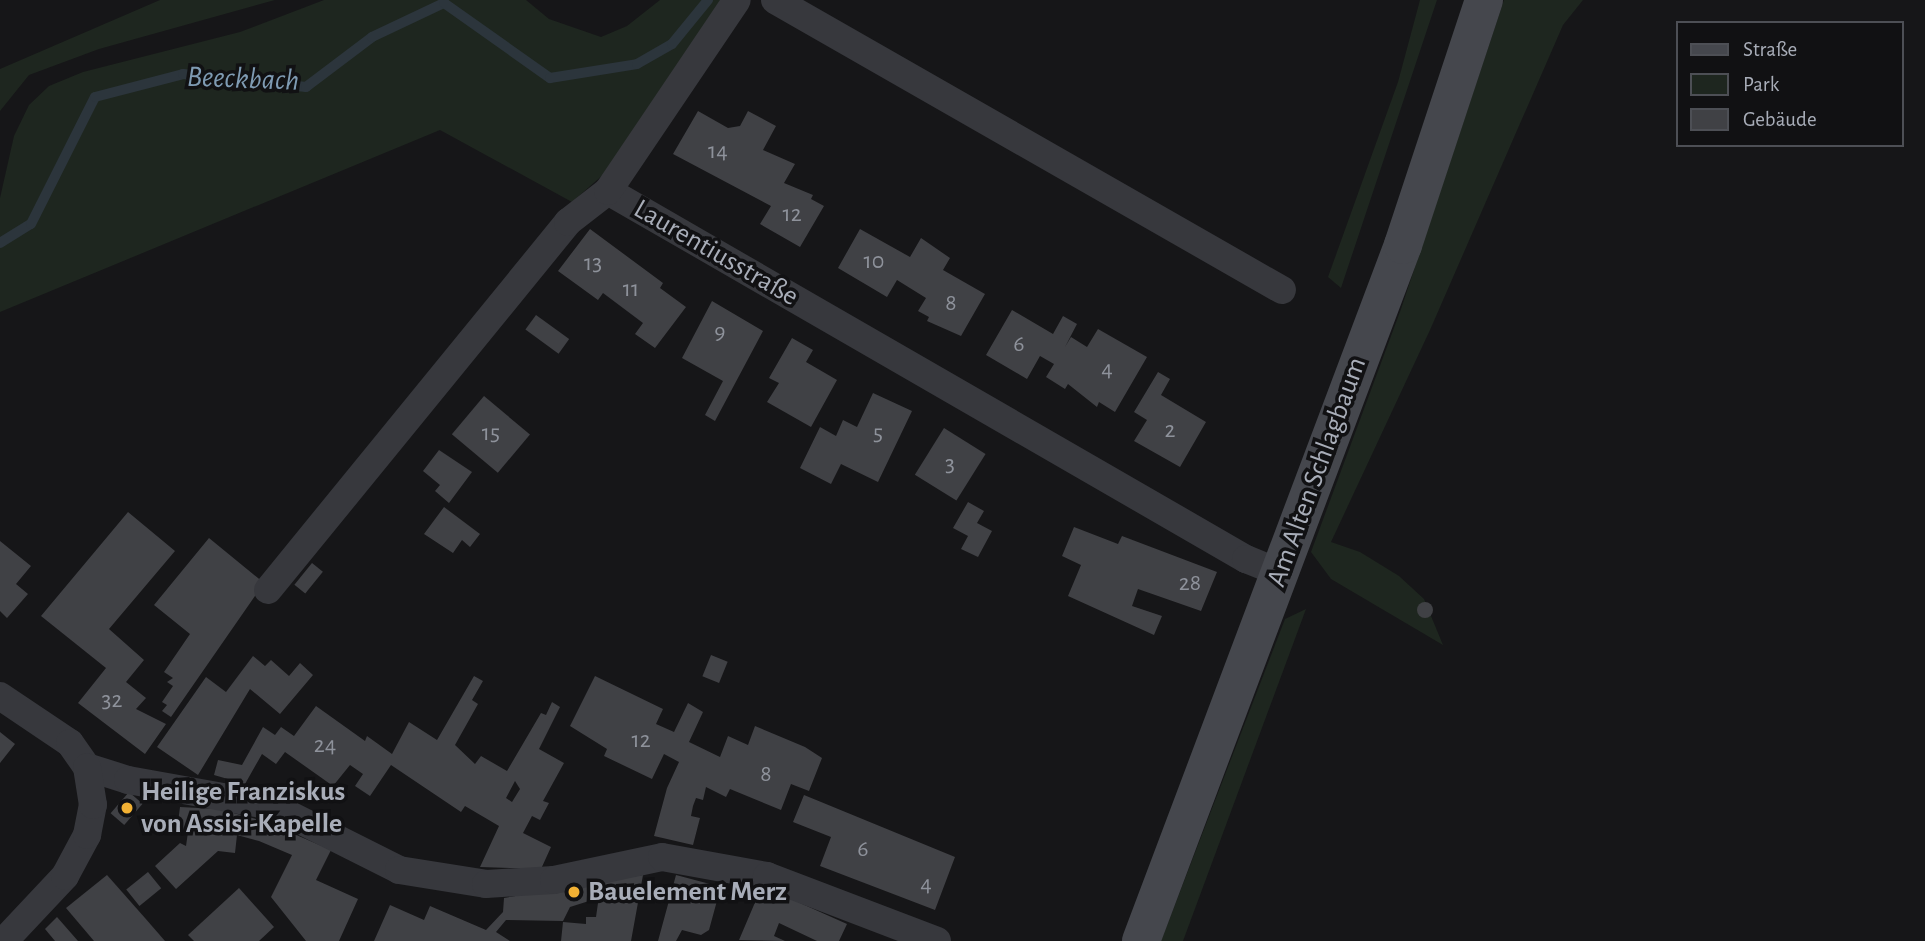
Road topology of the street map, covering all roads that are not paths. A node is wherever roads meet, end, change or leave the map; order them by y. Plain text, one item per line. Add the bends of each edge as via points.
1 (737, 0) edge
2 (775, 0) edge
3 (1484, 0) edge
4 (608, 191) junction
5 (1282, 290) dead end
6 (1280, 573) junction
7 (268, 590) dead end
8 (0, 696) edge
9 (87, 767) junction
10 (4, 941) edge
11 (937, 941) edge
12 (1141, 941) edge

1 - 4 street
2 - 5 street
3 - 6 main road, Am Alten Schlagbaum via 1453,104
4 - 6 street, Laurentiusstraße via 1246,559
4 - 7 street, Laurentiusstraße via 568,222
6 - 12 main road, Am Alten Schlagbaum
8 - 9 street via 70,743
9 - 10 street via 93,805 87,835 65,876
9 - 11 street via 128,780 272,806 400,870 486,884 554,880 662,857 767,876

